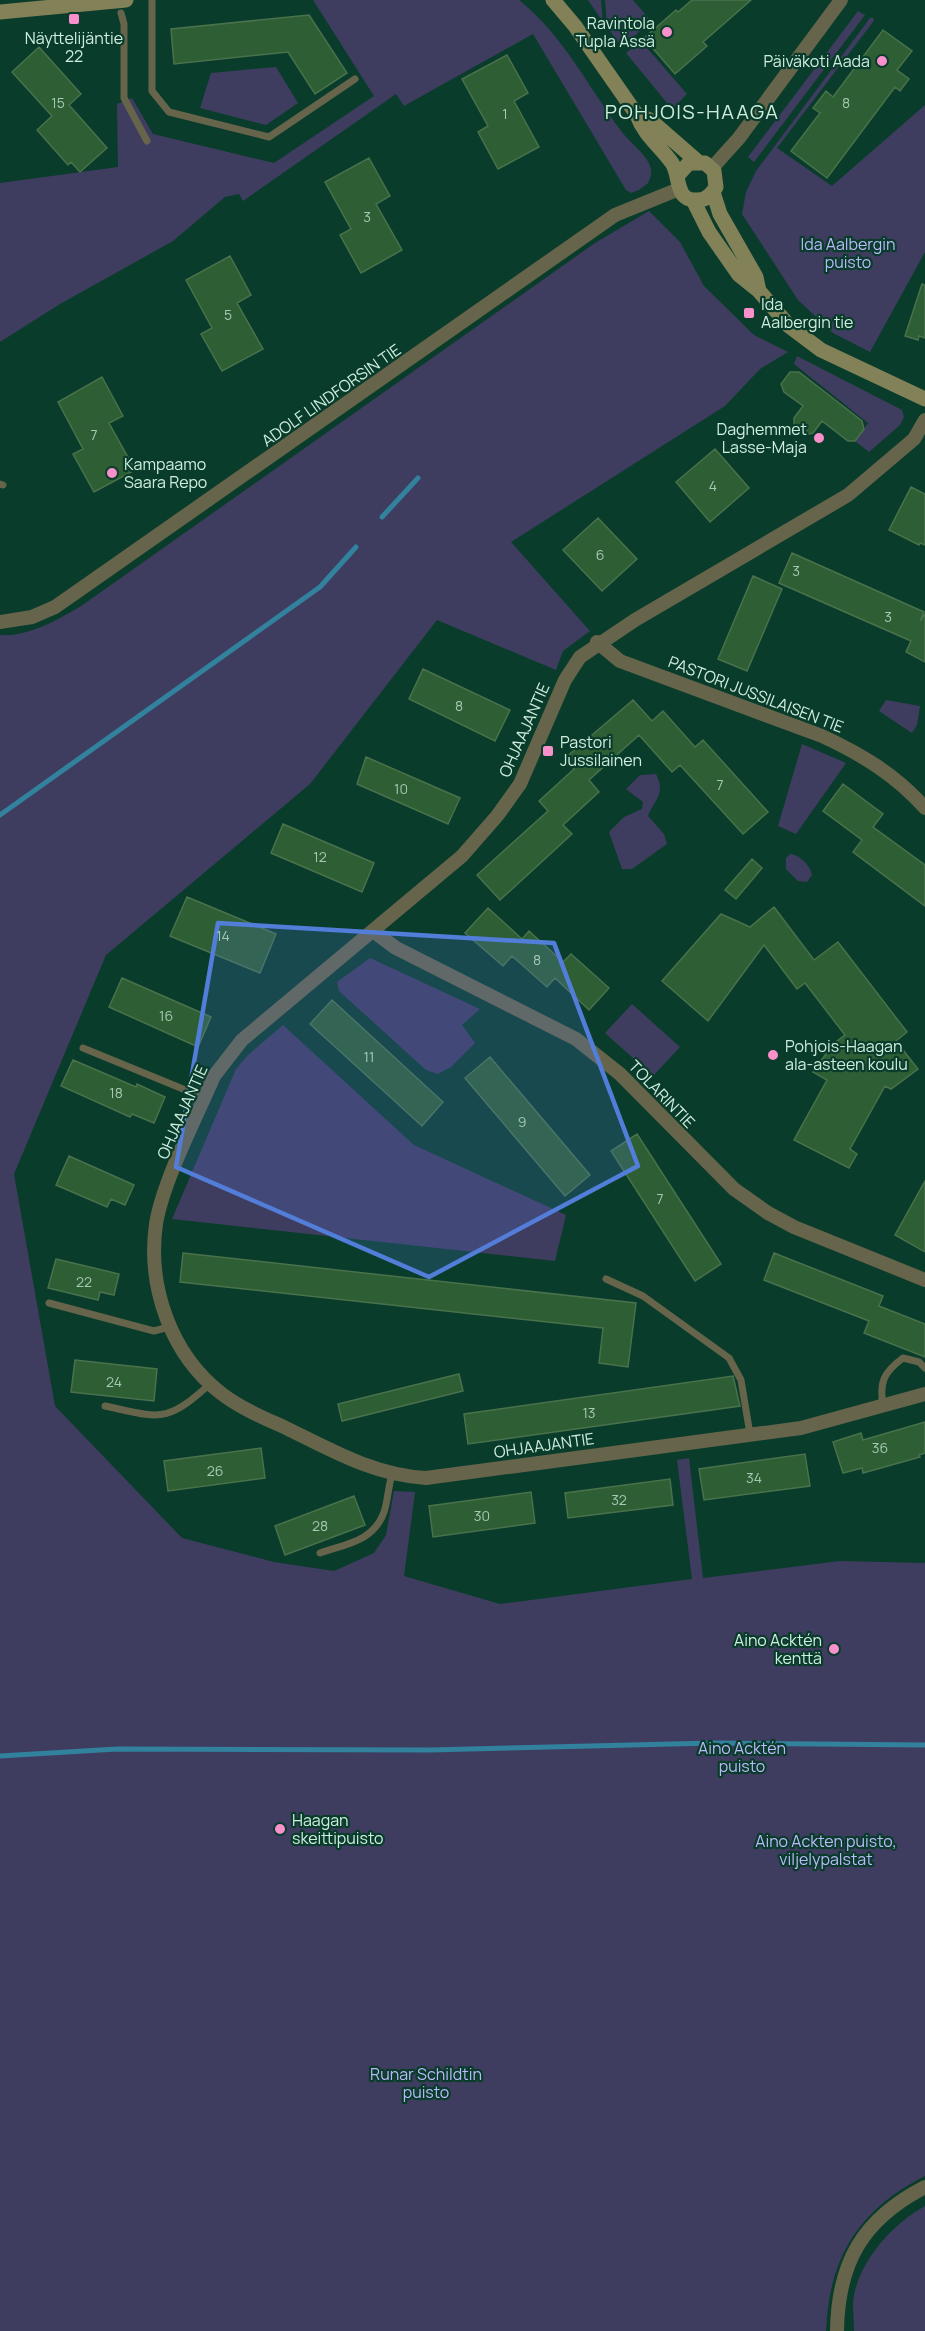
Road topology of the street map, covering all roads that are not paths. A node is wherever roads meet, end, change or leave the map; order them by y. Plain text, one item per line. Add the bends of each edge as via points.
1 (152, 0) edge
2 (553, 0) edge
3 (841, 0) edge
4 (123, 7) edge
5 (2, 8) edge
6 (355, 79) dead end
7 (637, 115) junction
8 (147, 141) dead end
9 (697, 161) junction
10 (712, 168) junction
11 (679, 182) junction
12 (713, 192) junction
13 (693, 200) junction
14 (759, 291) junction
15 (925, 399) edge
16 (925, 420) edge
17 (0, 622) edge
18 (597, 642) junction
19 (925, 808) edge
20 (373, 930) junction
21 (83, 1048) dead end
22 (205, 1098) junction
23 (606, 1280) dead end
24 (925, 1280) edge
25 (49, 1303) dead end
26 (169, 1327) junction
27 (925, 1368) edge
28 (211, 1383) junction
29 (925, 1394) edge
30 (105, 1406) dead end
31 (883, 1406) junction
32 (750, 1434) junction
33 (392, 1475) junction
34 (320, 1552) dead end
35 (925, 2187) edge
36 (837, 2331) edge

1 - 6 lane via 152,91 169,112 269,137
2 - 7 main road
3 - 10 street via 739,138
4 - 5 main road
4 - 8 lane via 124,98
7 - 9 main road via 650,120
7 - 11 main road via 641,128 672,162
9 - 10 main road
9 - 11 main road via 686,165
10 - 12 main road via 717,181
11 - 13 main road via 685,197
11 - 17 street, ADOLF LINDFORSIN TIE via 615,215 55,608 32,617
12 - 13 main road via 703,200
12 - 14 main road via 725,224 756,277
13 - 14 main road via 719,248 739,275
14 - 15 main road via 789,326 822,350
16 - 18 street, OHJAAJANTIE via 914,439 848,495
18 - 19 street, PASTORI JUSSILAISEN TIE via 620,661 853,751 901,783
18 - 20 street, OHJAAJANTIE via 580,657 565,680 520,784 497,816 462,856
20 - 22 street, OHJAAJANTIE via 242,1040 214,1076
20 - 24 street, TOLARINTIE via 396,948 583,1044 620,1074 720,1177 768,1213
21 - 22 lane
22 - 26 street, OHJAAJANTIE via 164,1195 156,1224 155,1268
23 - 32 lane via 643,1296 729,1358 741,1380
25 - 26 lane via 154,1331
26 - 28 street, OHJAAJANTIE via 184,1354
27 - 31 lane via 903,1358 887,1370 880,1386
28 - 30 lane via 182,1408 159,1418
28 - 33 street, OHJAAJANTIE via 245,1409
29 - 31 street, OHJAAJANTIE
31 - 32 street, OHJAAJANTIE via 801,1428
32 - 33 street, OHJAAJANTIE via 426,1478
33 - 34 lane via 379,1524 365,1538
35 - 36 street via 884,2213 855,2247 840,2289

